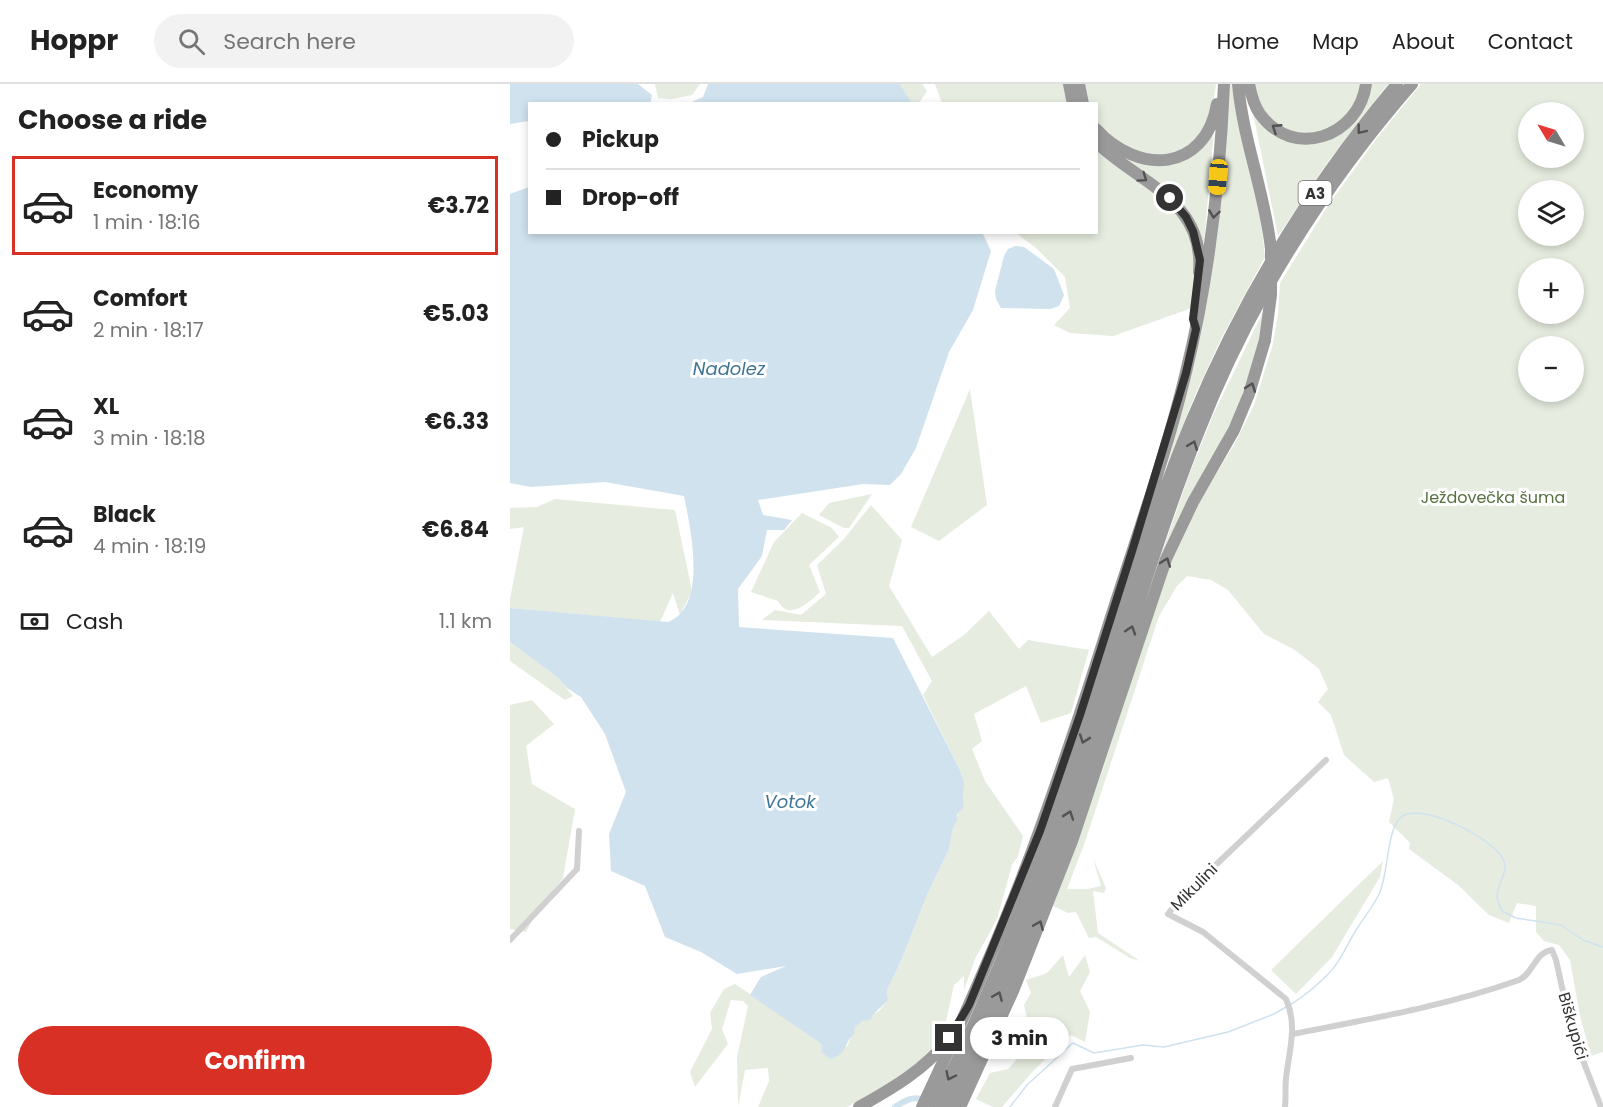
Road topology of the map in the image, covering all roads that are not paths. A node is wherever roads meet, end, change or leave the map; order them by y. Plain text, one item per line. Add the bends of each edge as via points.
1 (1070, 84) edge
2 (1079, 84) edge
3 (1238, 84) edge
4 (1247, 84) edge
5 (1366, 84) edge
6 (1397, 84) edge
7 (1412, 84) edge
8 (1224, 88) edge
9 (1073, 102) edge
10 (1083, 102) edge
11 (1098, 131) edge
12 (1098, 143) edge
13 (1253, 161) junction
14 (1196, 329) junction
15 (1326, 760) dead end
16 (579, 831) dead end
17 (510, 940) edge
18 (969, 1005) junction
19 (1293, 1034) junction
20 (1131, 1058) dead end
21 (859, 1107) edge
22 (922, 1107) edge
23 (935, 1107) edge
24 (947, 1107) edge
25 (960, 1107) edge
26 (1055, 1107) edge
27 (1285, 1107) edge
28 (1601, 1107) edge

1 - 9 highway
2 - 10 highway
3 - 13 highway
5 -> 4 highway via 1363,99 1350,120 1328,135 1307,139 1284,134 1266,122 1257,111
4 - 13 highway via 1256,151
6 -> 23 highway, A3 via 1344,152 1277,252 1191,422 1050,836 994,978
24 -> 7 highway, A3 via 994,1006 1061,838 1204,418 1243,335 1296,241 1354,157
8 - 11 highway via 1211,126 1200,143 1182,156 1152,160 1131,155
8 -> 14 highway via 1216,197
12 -> 14 highway via 1165,193 1186,217 1200,260 1193,319
25 -> 13 highway, bridge via 1013,991 1072,842 1166,559 1234,429 1257,373 1271,295 1271,249
14 - 18 highway via 1171,427 1080,715 1040,831
15 - 19 street, Mikulini via 1168,914 1203,932 1286,999
16 - 17 street via 577,869
18 - 21 highway via 936,1055 899,1085
18 - 22 highway
19 - 27 street
19 - 28 street, Biškupići via 1426,1008 1523,978 1545,951 1552,950 1572,1032
20 - 26 street via 1072,1069

